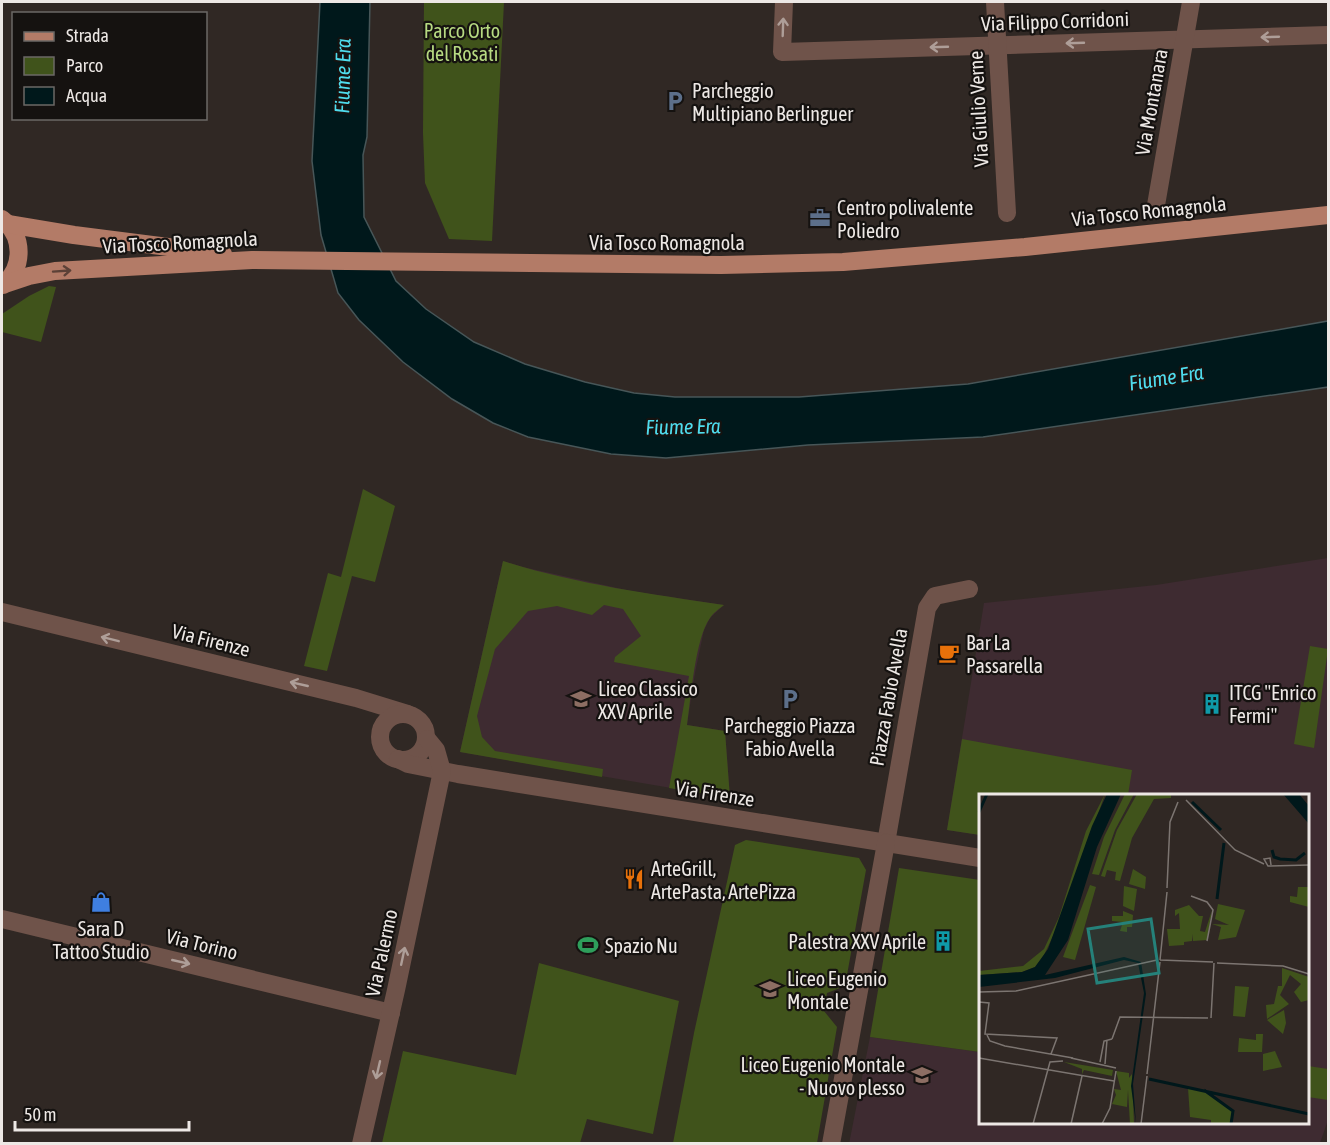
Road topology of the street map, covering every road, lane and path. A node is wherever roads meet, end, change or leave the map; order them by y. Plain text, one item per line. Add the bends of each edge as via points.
1 (784, 2) edge
2 (995, 2) edge
3 (1191, 2) edge
4 (1329, 35) edge
5 (1185, 40) junction
6 (997, 45) junction
7 (1155, 211) dead end
8 (1007, 213) dead end
9 (1329, 215) edge
10 (5, 221) edge
11 (252, 260) junction
12 (3, 285) edge
13 (969, 589) dead end
14 (2, 612) edge
15 (408, 714) junction
16 (427, 739) junction
17 (398, 759) junction
18 (442, 771) junction
19 (886, 843) junction
20 (979, 858) edge
21 (2, 919) edge
22 (391, 1013) junction
23 (361, 1143) edge
24 (831, 1143) edge

6 -> 1 street, Via Filippo Corridoni via 782,52
2 - 6 street, Via Giulio Verne
3 - 5 street, Via Montanara
4 -> 5 street, Via Filippo Corridoni
5 -> 6 street, Via Filippo Corridoni
5 - 7 street, Via Montanara
6 - 8 street, Via Giulio Verne
9 - 11 main road, Via Tosco Romagnola via 843,262 722,265
10 - 11 main road, Via Tosco Romagnola via 74,235
10 - 12 main road via 17,241 18,259 12,276
12 -> 11 main road, Via Tosco Romagnola via 55,271
13 - 19 street, Piazza Fabio Avella via 934,596 927,608
15 -> 14 street, Via Firenze
15 - 16 street via 420,721
15 - 17 street via 394,716 381,732 382,746
16 - 17 street via 420,753 406,760
16 - 18 street via 436,750
17 - 18 street, Via Firenze
18 - 19 street, Via Firenze
22 -> 18 street, Via Palermo
19 - 20 street, Via Firenze
19 - 24 street, Piazza Fabio Avella
21 -> 22 street, Via Torino
22 -> 23 street, Via Palermo

